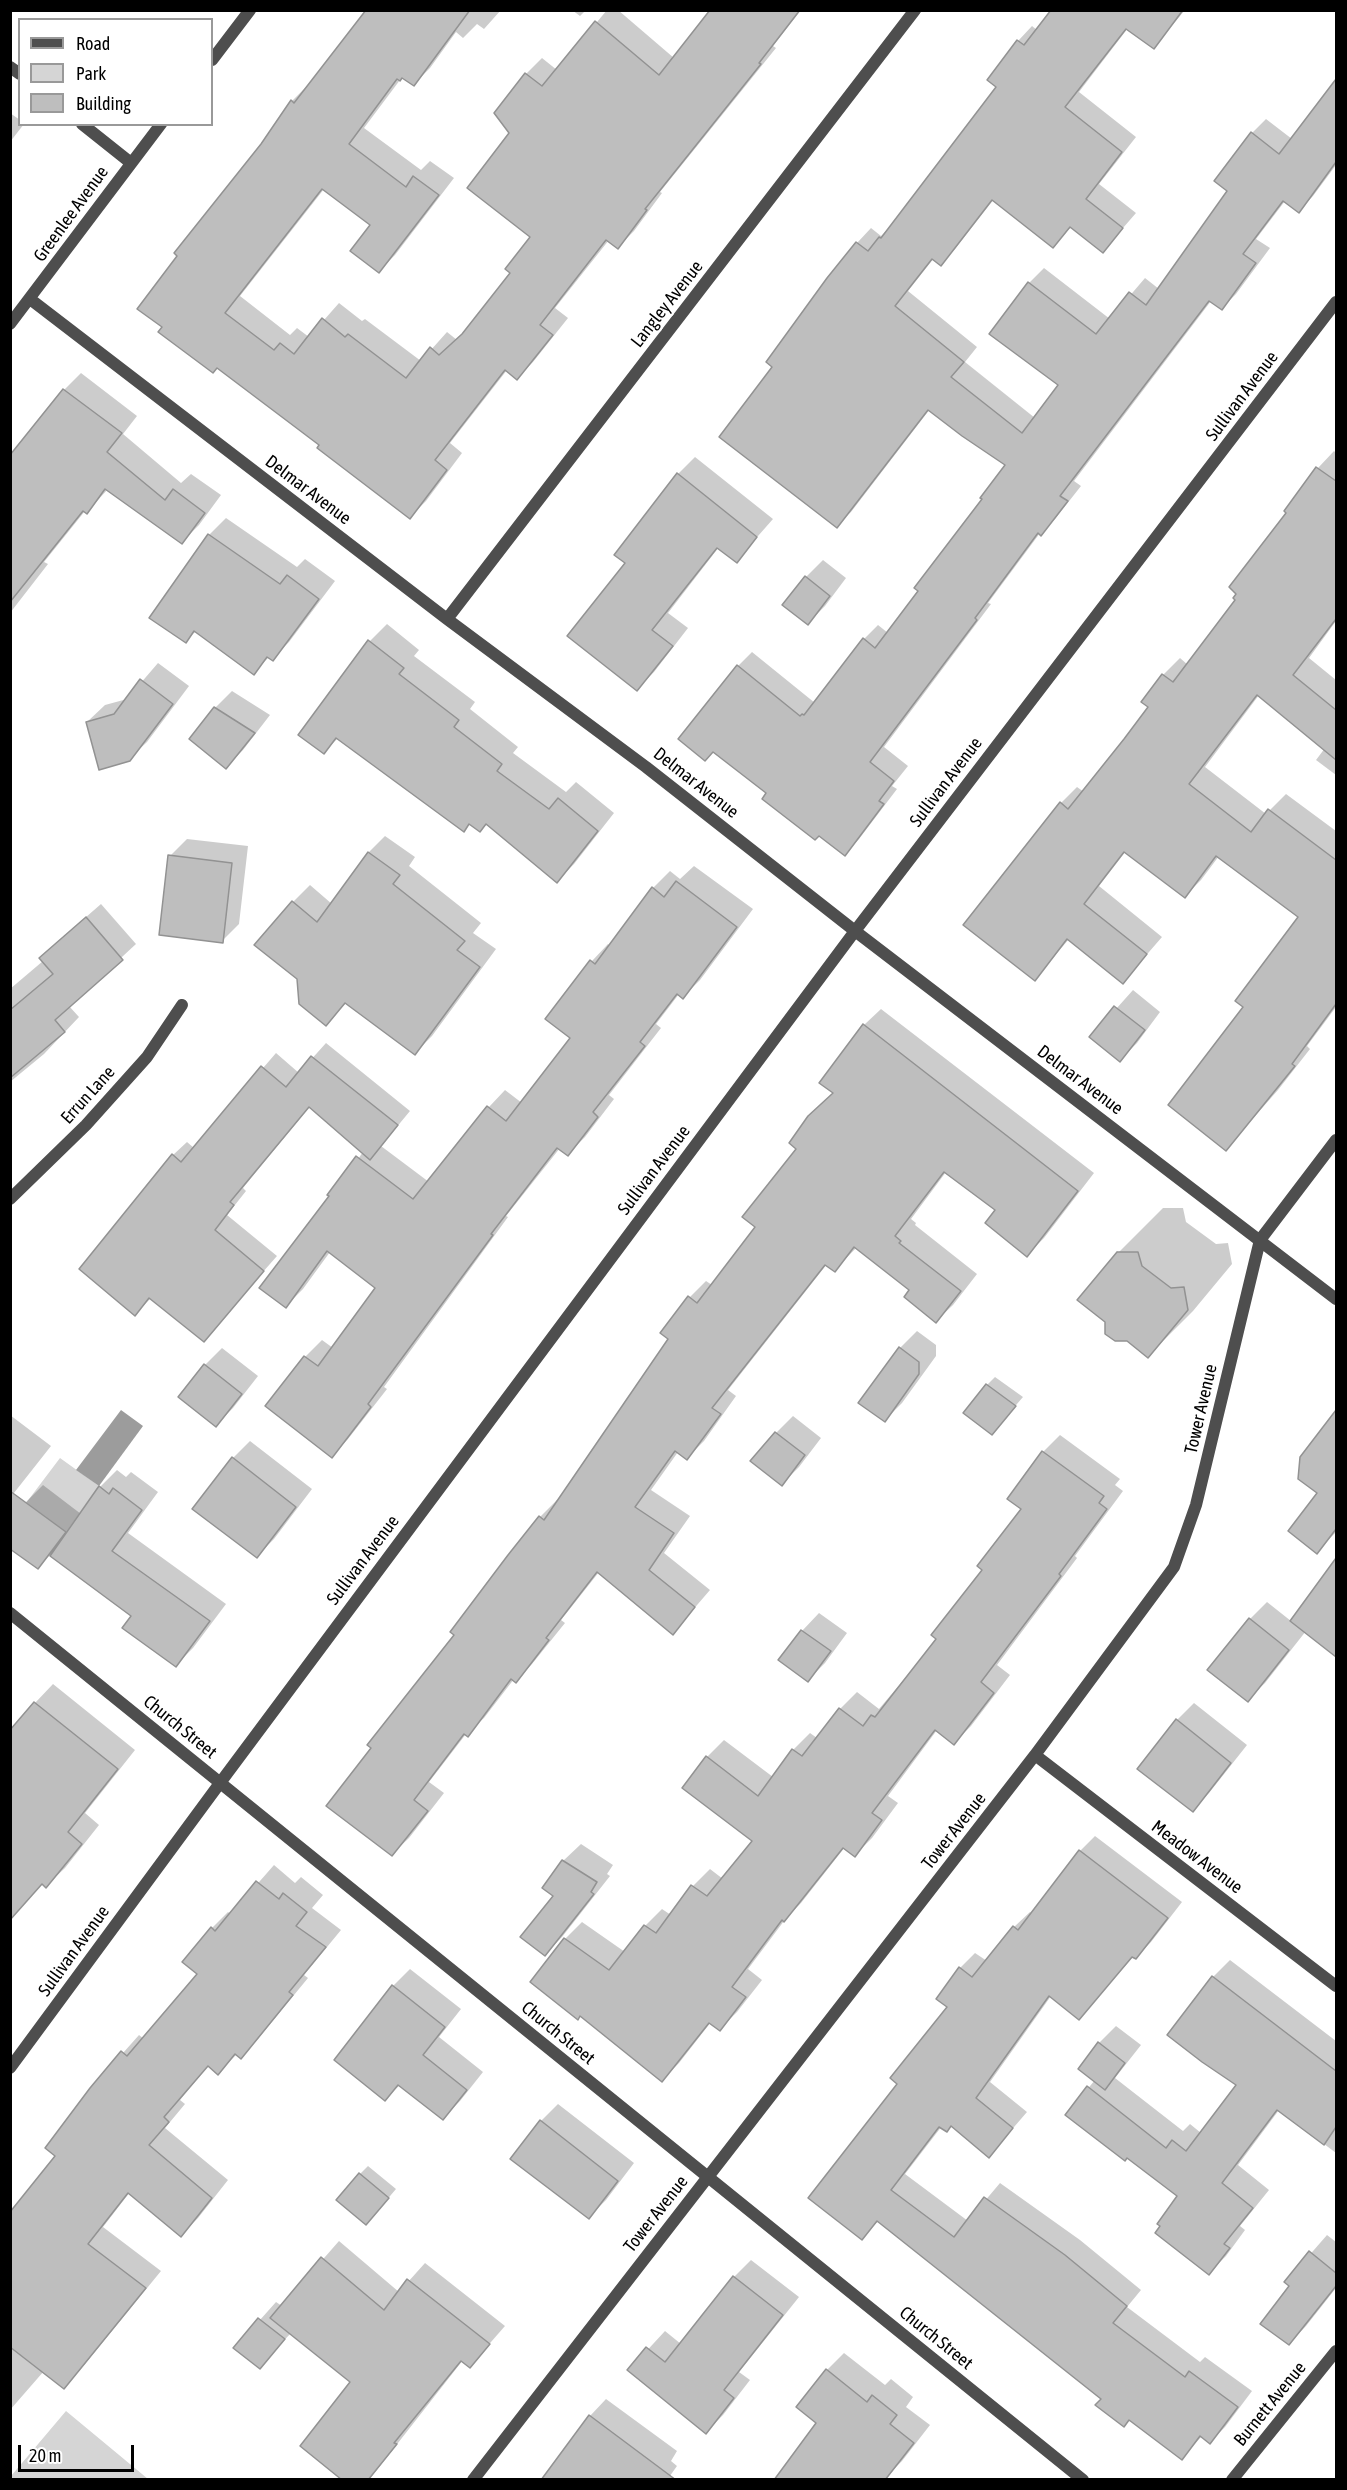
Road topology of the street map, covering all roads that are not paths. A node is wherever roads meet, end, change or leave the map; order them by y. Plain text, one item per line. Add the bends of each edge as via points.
1 (250, 10) edge
2 (915, 10) edge
3 (213, 59) edge
4 (84, 126) edge
5 (159, 126) edge
6 (130, 163) junction
7 (30, 299) junction
8 (1336, 302) edge
9 (10, 324) edge
10 (447, 619) junction
11 (855, 931) junction
12 (182, 1005) dead end
13 (1336, 1140) edge
14 (10, 1199) edge
15 (1260, 1240) junction
16 (1336, 1299) edge
17 (10, 1614) edge
18 (1035, 1755) junction
19 (220, 1783) junction
20 (1336, 1986) edge
21 (10, 2068) edge
22 (708, 2177) junction
23 (1336, 2351) edge
24 (472, 2480) edge
25 (1083, 2480) edge
26 (1232, 2480) edge

1 - 3 street
2 - 10 street, Langley Avenue
4 - 6 street
5 - 6 street, Greenlee Avenue
6 - 7 street, Greenlee Avenue
7 - 9 street, Greenlee Avenue
7 - 10 street, Delmar Avenue
8 - 11 street, Sullivan Avenue
10 - 11 street, Delmar Avenue via 646,767
11 - 15 street, Delmar Avenue
11 - 19 street, Sullivan Avenue
12 - 14 street, Errun Lane via 147,1057 86,1125
13 - 15 street, Tower Avenue
15 - 16 street, Delmar Avenue
15 - 18 street, Tower Avenue via 1196,1505 1174,1568
17 - 19 street, Church Street
18 - 20 street, Meadow Avenue
18 - 22 street, Tower Avenue
19 - 21 street, Sullivan Avenue
19 - 22 street, Church Street
22 - 24 street, Tower Avenue
22 - 25 street, Church Street
23 - 26 street, Burnett Avenue

